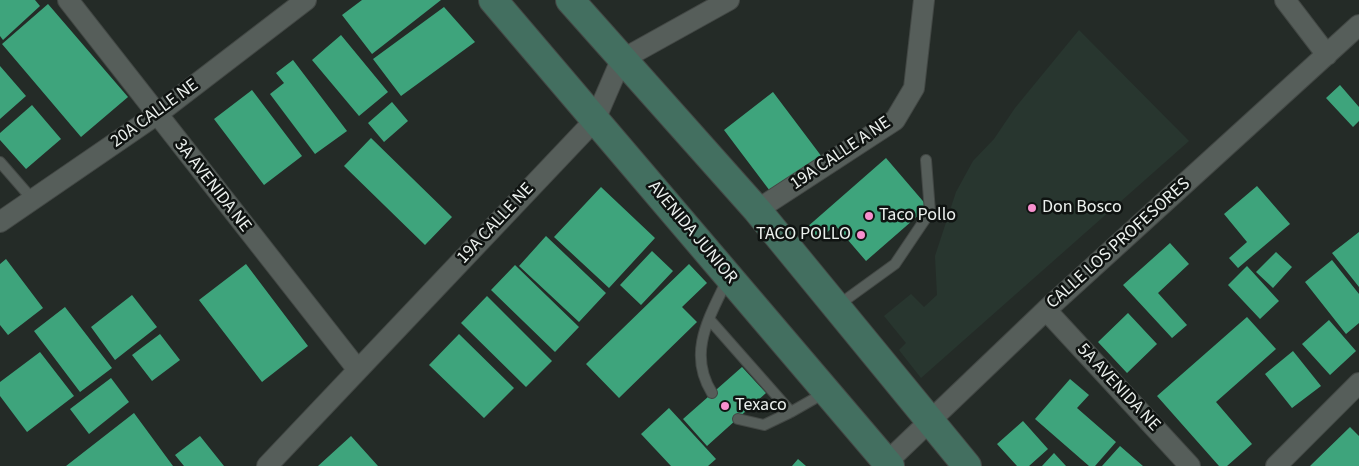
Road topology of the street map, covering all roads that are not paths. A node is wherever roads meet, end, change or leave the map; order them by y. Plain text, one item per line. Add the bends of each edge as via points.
1 (68, 0) edge
2 (306, 0) edge
3 (493, 0) edge
4 (570, 0) edge
5 (729, 0) edge
6 (924, 0) edge
7 (1285, 0) edge
8 (1359, 25) edge
9 (1327, 55) junction
10 (622, 60) junction
11 (156, 115) junction
12 (595, 120) junction
13 (926, 160) dead end
14 (0, 162) edge
15 (33, 200) junction
16 (757, 210) junction
17 (0, 222) edge
18 (729, 277) junction
19 (836, 307) junction
20 (1046, 310) junction
21 (709, 319) junction
22 (358, 370) junction
23 (1359, 383) edge
24 (826, 391) junction
25 (712, 393) dead end
26 (791, 412) junction
27 (738, 419) dead end
28 (929, 422) junction
29 (887, 465) edge
30 (267, 466) edge
31 (967, 466) edge
32 (1190, 466) edge
33 (1276, 466) edge

1 - 11 street, 3A AVENIDA NE
2 - 11 street, 20A CALLE NE
3 - 12 main road, AVENIDA JUNIOR
4 - 10 main road
5 - 10 street
6 - 16 street, 19A CALLE A NE via 914,88 895,120
7 - 9 street
8 - 9 street, CALLE LOS PROFESORES
9 - 20 street, CALLE LOS PROFESORES
10 - 12 street, 19A CALLE NE
10 - 16 main road
11 - 15 street, 20A CALLE NE
11 - 22 street, 3A AVENIDA NE
12 - 18 main road, AVENIDA JUNIOR
12 - 22 street, 19A CALLE NE
13 - 19 lane via 930,212 895,264
14 - 15 lane
15 - 17 street, 20A CALLE NE
16 - 19 main road
18 - 21 lane
18 - 24 main road, AVENIDA JUNIOR
19 - 28 main road
20 - 28 street, CALLE LOS PROFESORES
20 - 32 street, 5A AVENIDA NE
21 - 25 lane via 700,356 702,378
21 - 26 lane
22 - 30 street, 19A CALLE NE
23 - 33 street
24 - 26 lane
24 - 29 main road, AVENIDA JUNIOR
26 - 27 lane via 764,424
28 - 29 street, CALLE LOS PROFESORES
28 - 31 main road

